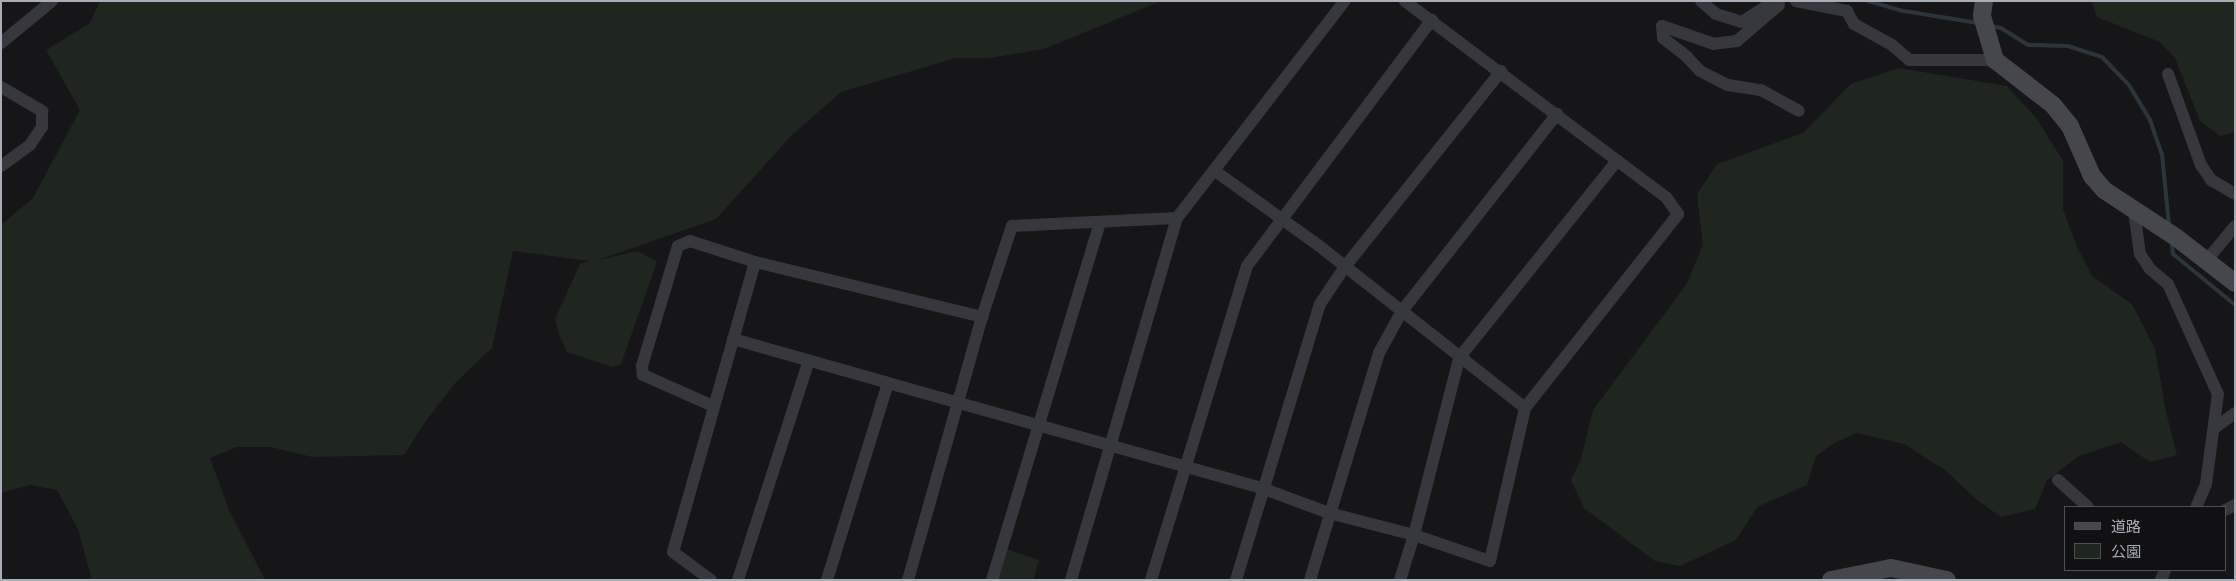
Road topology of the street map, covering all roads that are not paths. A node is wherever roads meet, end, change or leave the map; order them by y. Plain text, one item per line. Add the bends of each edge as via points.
1 (52, 1) edge
2 (1344, 1) edge
3 (1405, 1) edge
4 (1701, 1) edge
5 (1796, 2) edge
6 (1780, 5) junction
7 (1984, 17) edge
8 (1432, 20) junction
9 (1, 43) edge
10 (1995, 60) junction
11 (1501, 71) junction
12 (2168, 74) dead end
13 (1, 87) edge
14 (1799, 110) dead end
15 (1557, 114) junction
16 (1617, 161) junction
17 (1, 166) edge
18 (1216, 171) junction
19 (2235, 194) edge
20 (2134, 211) junction
21 (1177, 218) junction
22 (1283, 218) junction
23 (1100, 222) junction
24 (2235, 226) edge
25 (2207, 260) junction
26 (755, 262) junction
27 (1344, 268) junction
28 (2235, 284) edge
29 (1402, 312) junction
30 (982, 317) junction
31 (733, 339) junction
32 (1459, 358) junction
33 (809, 360) junction
34 (888, 383) junction
35 (958, 404) junction
36 (713, 406) junction
37 (1525, 408) junction
38 (2235, 413) edge
39 (1040, 427) junction
40 (2216, 427) junction
41 (1111, 447) junction
42 (1185, 469) junction
43 (2058, 480) dead end
44 (1264, 489) junction
45 (2087, 506) edge
46 (2196, 506) edge
47 (1329, 513) junction
48 (1414, 535) junction
49 (711, 580) edge
50 (738, 580) edge
51 (827, 580) edge
52 (908, 580) edge
53 (992, 580) edge
54 (1071, 580) edge
55 (1151, 580) edge
56 (1236, 580) edge
57 (1310, 580) edge
58 (1400, 580) edge
59 (1831, 580) edge
60 (1947, 580) edge

1 - 9 street
2 - 18 street
3 - 8 street
4 - 6 street via 1716,14 1742,22 1765,7
5 - 6 street
5 - 10 street via 1847,11 1854,24 1892,45 1910,60
6 - 14 street via 1737,41 1714,44 1662,26 1662,38 1700,71 1728,86 1761,90
7 - 10 street
8 - 11 street
8 - 22 street
10 - 20 street via 2054,105 2070,126 2092,176 2104,190
11 - 15 street
11 - 27 street
12 - 19 street via 2201,165 2211,180
13 - 17 street via 42,111 42,127 30,145
15 - 16 street
15 - 29 street
16 - 32 street
16 - 37 street via 1666,198 1678,214
18 - 21 street
18 - 22 street
20 - 25 street
20 - 40 street via 2140,254 2150,269 2168,284 2218,394
21 - 23 street
21 - 41 street
22 - 27 street
22 - 42 street via 1247,266
23 - 30 street via 1012,226
23 - 39 street
24 - 25 street
25 - 28 street
26 - 30 street
26 - 31 street
26 - 36 street via 690,241 678,246 642,366 643,375
27 - 29 street
27 - 44 street via 1320,304
29 - 32 street
29 - 47 street via 1379,353
30 - 35 street
31 - 33 street
31 - 36 street
32 - 37 street
32 - 48 street
33 - 34 street
33 - 50 street
34 - 35 street
34 - 51 street
35 - 39 street
35 - 52 street
36 - 49 street via 673,552
37 - 48 street via 1490,561
38 - 40 street
39 - 41 street
39 - 53 street
40 - 46 street via 2206,484
41 - 42 street
41 - 54 street
42 - 44 street
42 - 55 street
43 - 45 street
44 - 47 street
44 - 56 street
47 - 48 street
47 - 57 street
48 - 58 street
59 - 60 street via 1891,568

